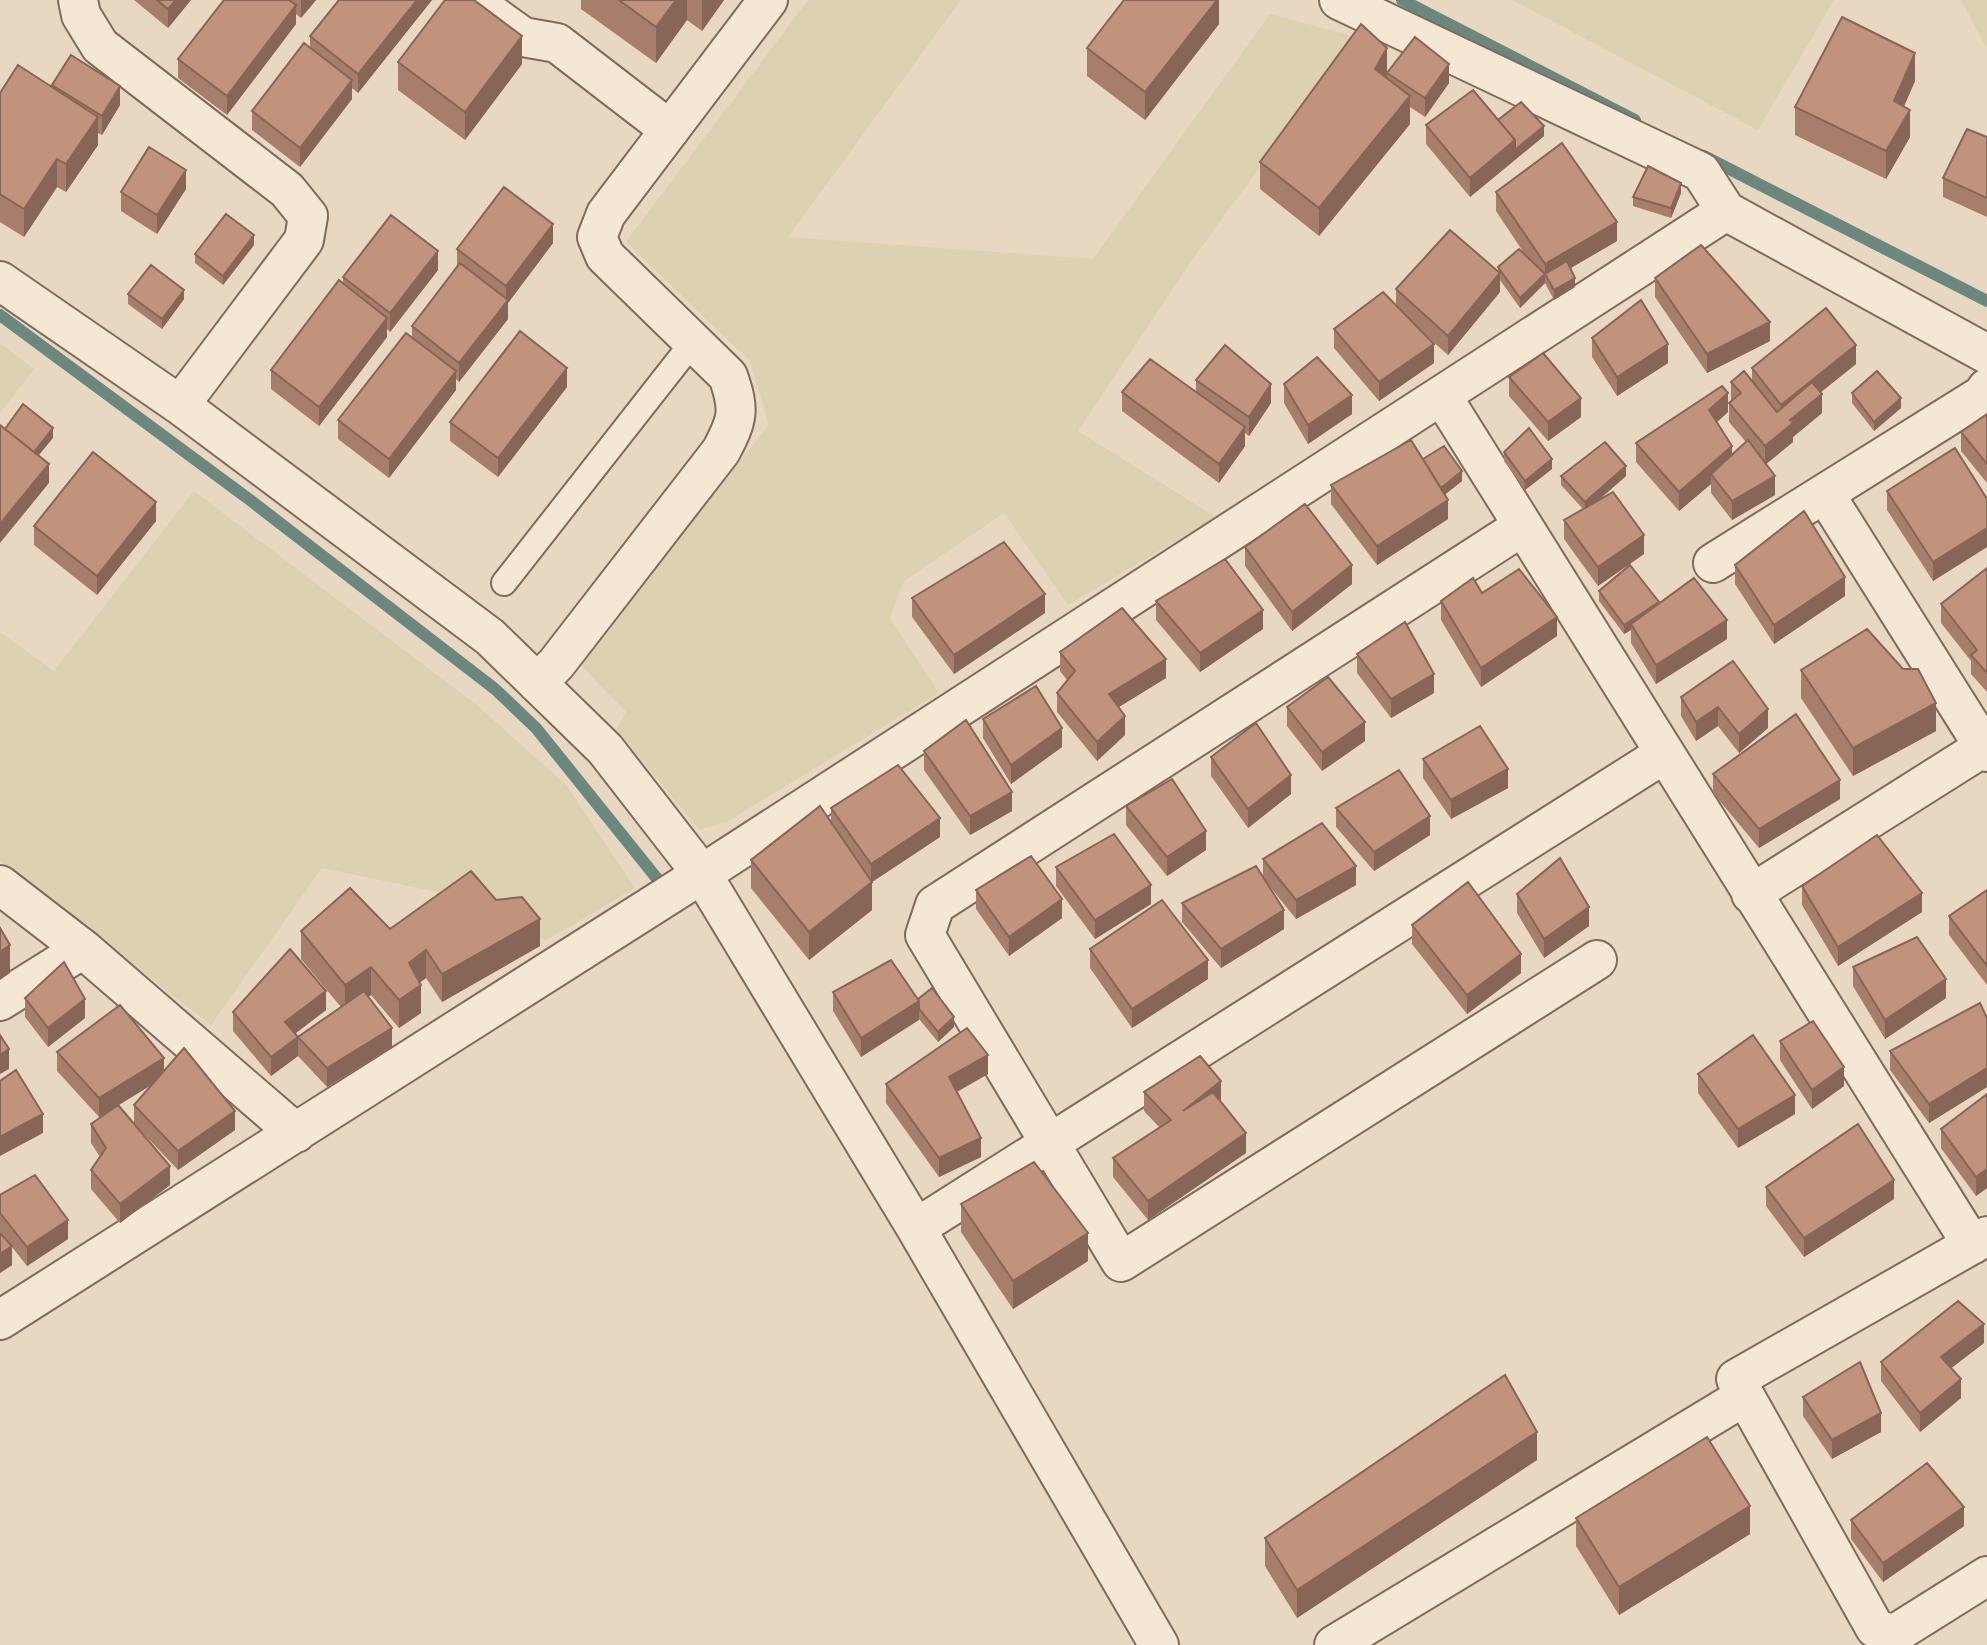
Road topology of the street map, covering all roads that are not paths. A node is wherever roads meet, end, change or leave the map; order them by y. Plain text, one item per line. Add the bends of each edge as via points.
1 (78, 0) edge
2 (472, 0) edge
3 (768, 0) edge
4 (1339, 0) edge
5 (1388, 11) edge
6 (670, 130) junction
7 (1726, 211) junction
8 (0, 281) edge
9 (694, 342) junction
10 (1987, 354) edge
11 (1987, 388) edge
12 (1442, 396) junction
13 (180, 405) junction
14 (1825, 494) junction
15 (1523, 526) junction
16 (1713, 563) dead end
17 (504, 583) dead end
18 (537, 683) junction
19 (1986, 748) edge
20 (1664, 754) junction
21 (702, 874) junction
22 (0, 885) edge
23 (1751, 894) junction
24 (83, 949) junction
25 (1597, 960) dead end
26 (0, 1001) edge
27 (296, 1133) junction
28 (1049, 1143) junction
29 (916, 1228) junction
30 (1979, 1241) edge
31 (0, 1320) edge
32 (1745, 1396) junction
33 (1987, 1576) edge
34 (1159, 1645) edge
35 (1334, 1645) edge

1 - 13 street via 81,15 100,46 286,190 308,216 304,240
2 - 6 street via 523,37 557,43
3 - 6 street
4 - 5 street
5 - 7 street via 1701,173
6 - 9 street via 606,214 597,237 605,256
7 - 10 street
7 - 12 street
8 - 13 street
9 - 17 lane
9 - 18 street via 728,376 737,402 735,425 721,451
11 - 14 street
12 - 15 street
12 - 21 street
13 - 18 street via 490,637
14 - 16 street
14 - 19 street
15 - 20 street
15 - 28 street via 934,905 925,935
18 - 21 street via 605,749
19 - 23 street
20 - 23 street
20 - 28 street
21 - 27 street
21 - 29 street
22 - 24 street
23 - 30 street
24 - 26 street
24 - 27 street
25 - 28 street via 1121,1262
27 - 31 street
28 - 29 street
29 - 34 street
30 - 32 street via 1736,1379
32 - 33 street via 1875,1628 1893,1635
32 - 35 street

